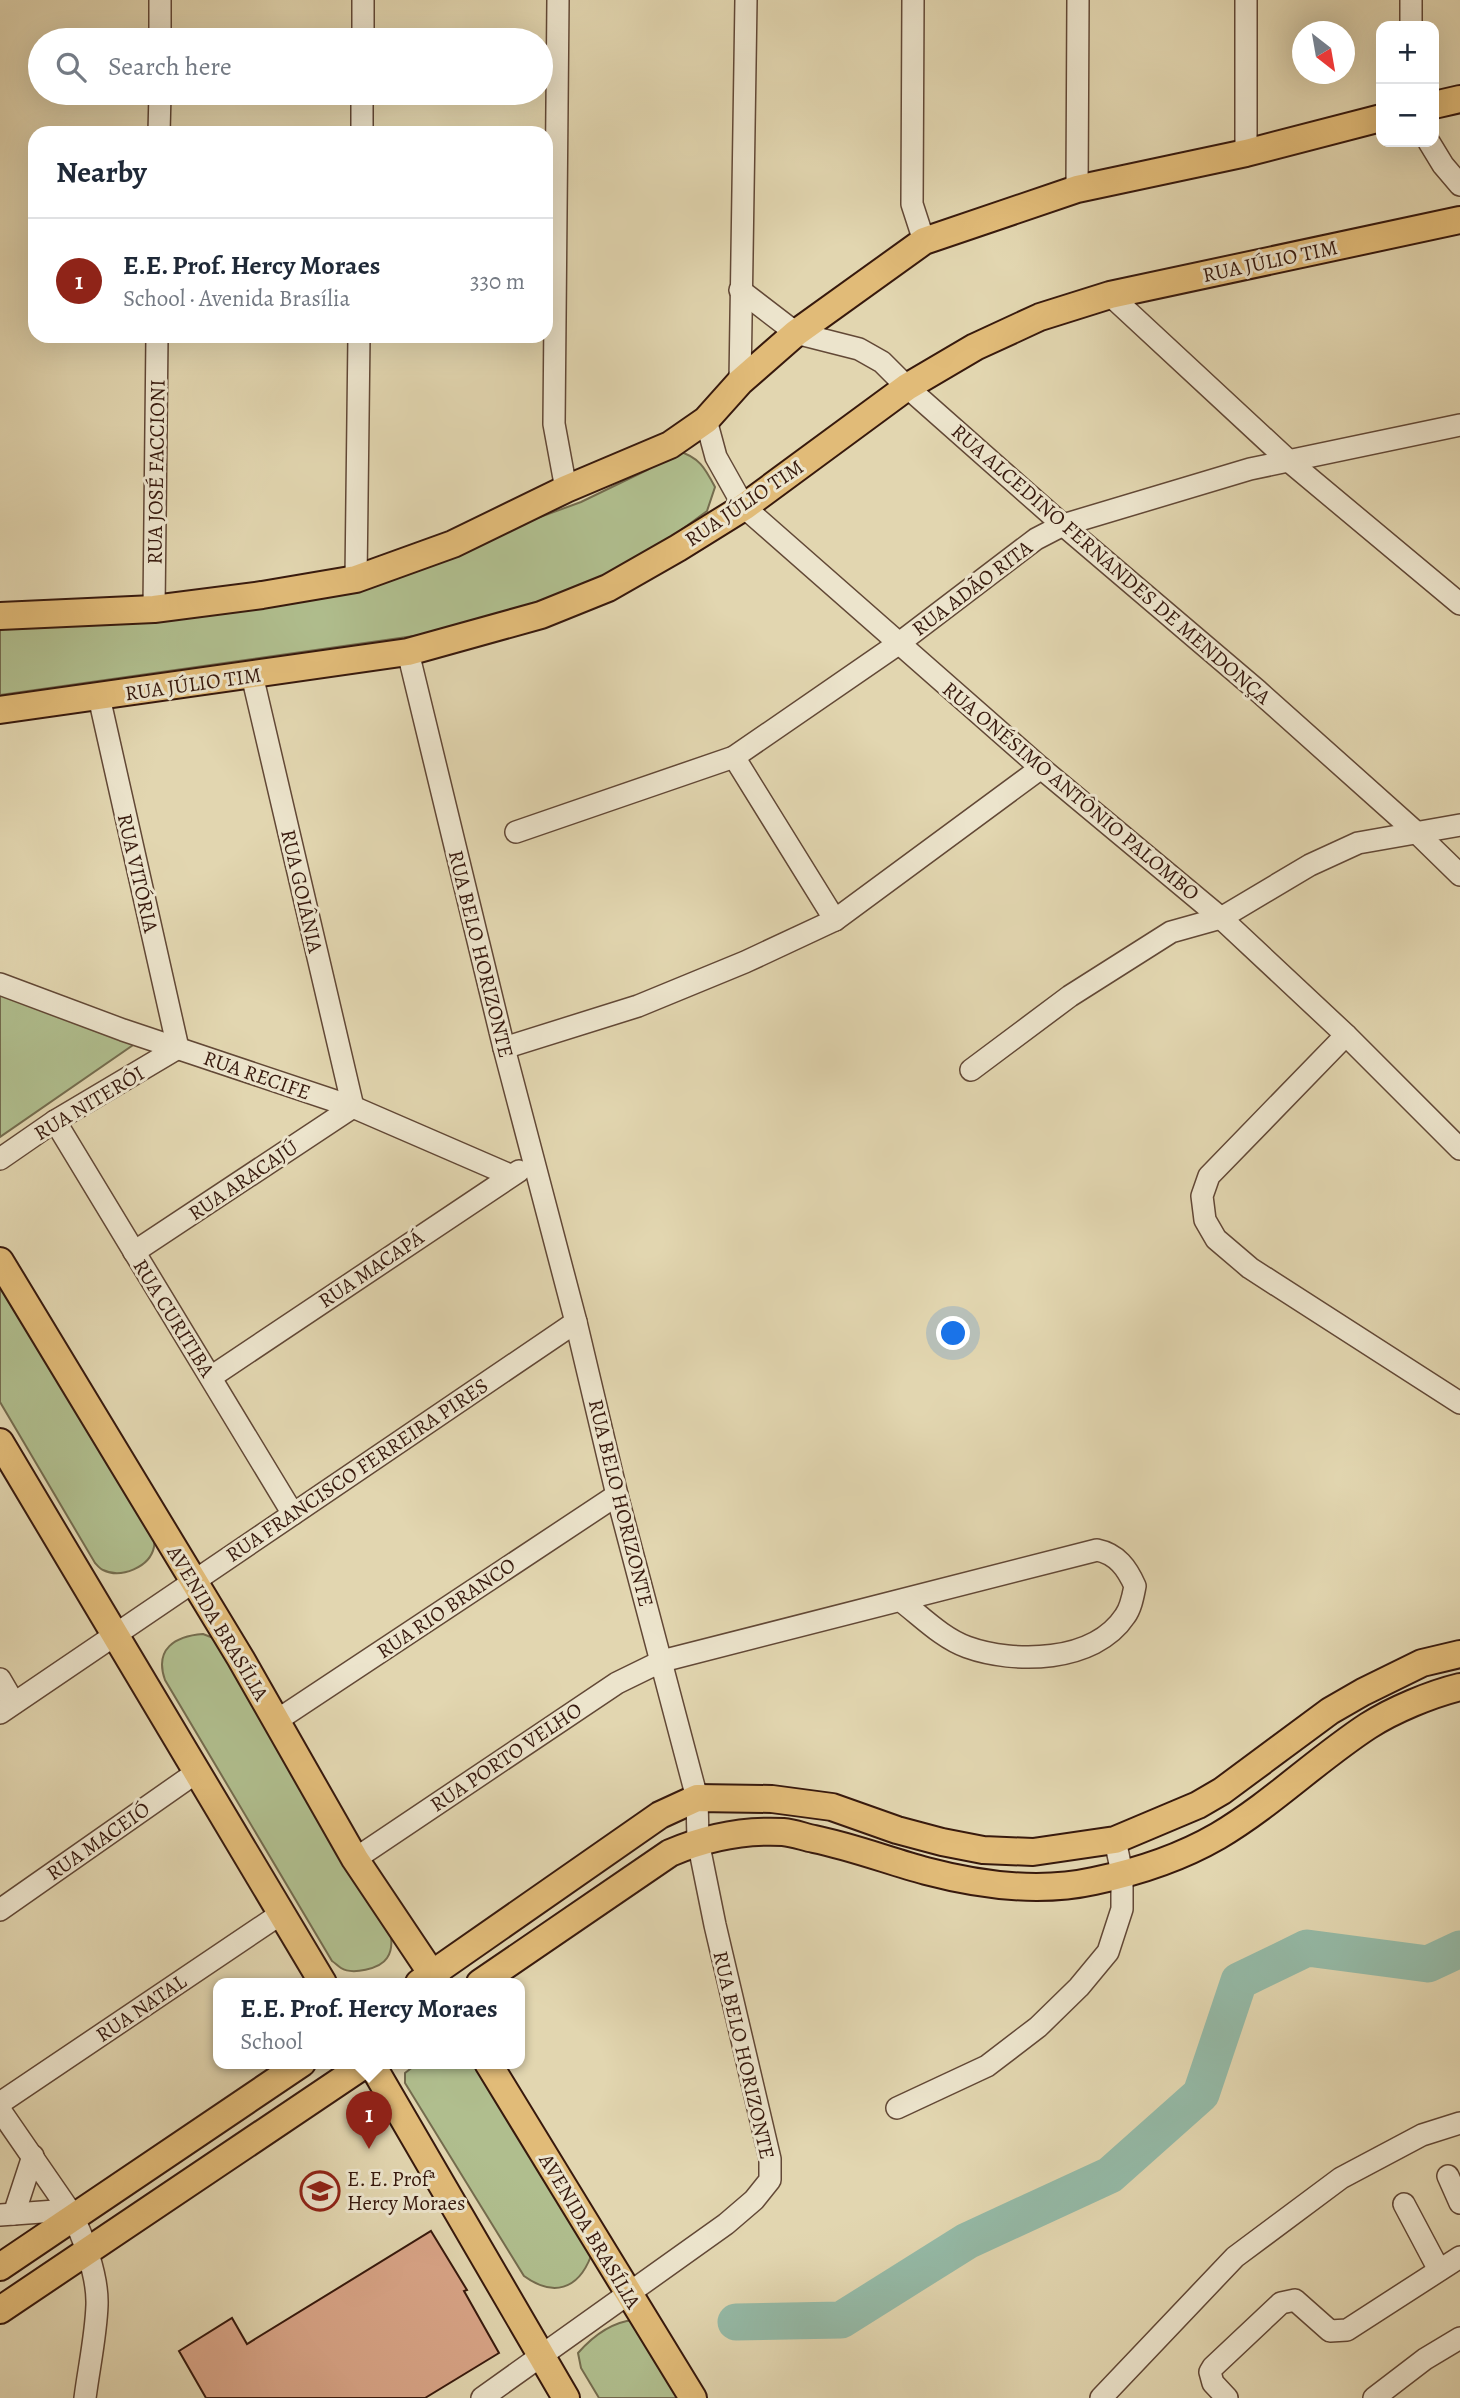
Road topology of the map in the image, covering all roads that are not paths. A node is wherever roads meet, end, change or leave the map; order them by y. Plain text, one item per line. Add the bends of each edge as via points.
1 (160, 0) edge
2 (363, 0) edge
3 (558, 0) edge
4 (746, 0) edge
5 (913, 0) edge
6 (1078, 0) edge
7 (1245, 0) edge
8 (1411, 0) edge
9 (1411, 21) edge
10 (160, 28) edge
11 (363, 28) edge
12 (1460, 99) edge
13 (1439, 104) edge
14 (160, 105) edge
15 (362, 105) edge
16 (1376, 119) edge
17 (159, 126) edge
18 (362, 126) edge
19 (1432, 147) edge
20 (1245, 153) junction
21 (1460, 185) edge
22 (1077, 189) junction
23 (1460, 220) edge
24 (925, 241) junction
25 (740, 290) junction
26 (1110, 295) junction
27 (796, 333) junction
28 (157, 343) edge
29 (359, 343) edge
30 (740, 382) junction
31 (907, 387) junction
32 (706, 420) junction
33 (1460, 425) edge
34 (1290, 462) junction
35 (566, 489) junction
36 (744, 507) junction
37 (1063, 525) junction
38 (356, 579) junction
39 (1460, 604) edge
40 (154, 609) junction
41 (0, 615) edge
42 (898, 644) junction
43 (408, 652) junction
44 (252, 675) junction
45 (99, 697) junction
46 (0, 710) edge
47 (734, 757) junction
48 (1041, 768) junction
49 (1460, 825) edge
50 (516, 832) dead end
51 (1418, 834) junction
52 (1460, 875) edge
53 (1222, 918) junction
54 (835, 920) junction
55 (1, 981) edge
56 (1346, 1035) junction
57 (178, 1048) junction
58 (504, 1048) junction
59 (971, 1070) dead end
60 (353, 1107) junction
61 (55, 1121) junction
62 (1460, 1149) edge
63 (0, 1158) edge
64 (533, 1164) junction
65 (509, 1175) junction
66 (134, 1252) junction
67 (0, 1261) edge
68 (576, 1322) junction
69 (211, 1377) junction
70 (1460, 1403) edge
71 (0, 1442) edge
72 (617, 1495) junction
73 (293, 1514) junction
74 (194, 1582) junction
75 (901, 1601) junction
76 (115, 1635) junction
77 (1460, 1654) edge
78 (662, 1661) junction
79 (0, 1679) edge
80 (1460, 1687) edge
81 (7, 1708) edge
82 (276, 1721) junction
83 (197, 1772) junction
84 (697, 1798) junction
85 (1115, 1840) junction
86 (698, 1841) junction
87 (355, 1859) junction
88 (1122, 1873) junction
89 (0, 1910) edge
90 (282, 1913) junction
91 (320, 1978) edge
92 (429, 1978) edge
93 (433, 1978) edge
94 (487, 1978) edge
95 (293, 2069) edge
96 (360, 2069) edge
97 (373, 2069) edge
98 (492, 2069) edge
99 (0, 2103) edge
100 (897, 2108) dead end
101 (0, 2110) edge
102 (1460, 2123) edge
103 (33, 2156) junction
104 (1448, 2176) dead end
105 (1460, 2203) edge
106 (1405, 2204) dead end
107 (7, 2214) edge
108 (71, 2214) junction
109 (88, 2251) junction
110 (1460, 2257) edge
111 (0, 2267) edge
112 (1438, 2270) junction
113 (629, 2295) junction
114 (0, 2310) edge
115 (1460, 2338) edge
116 (540, 2356) junction
117 (85, 2398) edge
118 (482, 2398) edge
119 (566, 2398) edge
120 (692, 2398) edge
121 (1101, 2398) edge
122 (1227, 2398) edge
123 (1375, 2398) edge

1 - 10 street
2 - 11 street
3 - 35 street via 554,424
4 - 25 street
5 - 24 street via 912,204
6 - 22 street
7 - 20 street
8 - 9 street
12 - 13 main road
14 - 17 street
15 - 18 street
16 - 20 main road
19 - 21 street
20 - 22 main road
22 - 24 main road
23 - 26 main road, RUA JÚLIO TIM
24 - 27 main road
25 - 27 street, RUA ALCEDINO FERNANDES DE MENDONÇA
25 - 30 street
26 - 31 main road, RUA JÚLIO TIM via 1029,322
26 - 34 street
27 - 30 main road
27 - 31 street, RUA ALCEDINO FERNANDES DE MENDONÇA via 871,354
28 - 40 street, RUA JOSÉ FACCIONI
29 - 38 street
30 - 32 main road
31 - 36 main road, RUA JÚLIO TIM
31 - 37 street, RUA ALCEDINO FERNANDES DE MENDONÇA
32 - 35 main road via 670,445
32 - 36 street, RUA ONÉSIMO ANTÔNIO PALOMBO via 716,457
33 - 34 street, RUA ADÃO RITA
34 - 37 street, RUA ADÃO RITA via 1250,469
34 - 39 street
35 - 38 main road via 453,544
36 - 42 street, RUA ONÉSIMO ANTÔNIO PALOMBO
36 - 43 main road, RUA JÚLIO TIM via 608,587 541,615
37 - 42 street, RUA ADÃO RITA via 1036,539
37 - 51 street, RUA ALCEDINO FERNANDES DE MENDONÇA
38 - 40 main road
40 - 41 main road
42 - 47 street, RUA ADÃO RITA
42 - 48 street, RUA ONÉSIMO ANTÔNIO PALOMBO
43 - 44 main road, RUA JÚLIO TIM
43 - 58 street, RUA BELO HORIZONTE
44 - 45 main road, RUA JÚLIO TIM
44 - 60 street, RUA GOIÂNIA
45 - 46 main road, RUA JÚLIO TIM
45 - 57 street, RUA VITÓRIA
47 - 50 street, RUA ADÃO RITA
47 - 54 street
48 - 53 street, RUA ONÉSIMO ANTÔNIO PALOMBO
48 - 54 street
49 - 51 street
51 - 52 street, RUA ALCEDINO FERNANDES DE MENDONÇA
51 - 53 street via 1357,843 1310,865
53 - 56 street, RUA ONÉSIMO ANTÔNIO PALOMBO
53 - 59 street via 1171,932 1070,996
54 - 58 street via 638,1006
55 - 57 street, RUA RECIFE
56 - 62 street, RUA ONÉSIMO ANTÔNIO PALOMBO
56 - 70 street via 1209,1176 1202,1196 1205,1220 1216,1239 1250,1268
57 - 60 street, RUA RECIFE
57 - 61 street, RUA NITERÓI
58 - 64 street, RUA BELO HORIZONTE
60 - 65 street, RUA RECIFE
60 - 66 street, RUA ARACAJÚ
61 - 63 street, RUA NITERÓI
61 - 66 street, RUA CURITIBA
64 - 65 street, RUA MACAPÁ
64 - 68 street, RUA BELO HORIZONTE
65 - 69 street, RUA MACAPÁ
66 - 69 street, RUA CURITIBA
67 - 74 main road, AVENIDA BRASÍLIA
68 - 72 street, RUA BELO HORIZONTE
68 - 73 street, RUA FRANCISCO FERREIRA PIRES
69 - 73 street, RUA CURITIBA
71 - 76 main road
72 - 78 street, RUA BELO HORIZONTE
72 - 82 street, RUA RIO BRANCO
73 - 74 street, RUA FRANCISCO FERREIRA PIRES
74 - 76 street, RUA FRANCISCO FERREIRA PIRES
74 - 82 main road, AVENIDA BRASÍLIA
75 - 75 street, RUA PORTO VELHO via 1097,1550 1121,1562 1135,1586 1127,1615 1102,1639 1074,1651 1018,1658 964,1646
75 - 78 street, RUA PORTO VELHO
76 - 81 street, RUA FRANCISCO FERREIRA PIRES
76 - 83 main road
77 - 85 main road via 1422,1663 1363,1692 1222,1791
78 - 84 street, RUA BELO HORIZONTE
78 - 87 street, RUA PORTO VELHO via 617,1682
79 - 81 street
80 - 88 main road via 1368,1726 1219,1835 1177,1858
82 - 87 main road, AVENIDA BRASÍLIA
83 - 89 street, RUA MACEIÓ
83 - 90 main road
84 - 85 main road via 772,1798 832,1807 897,1830 983,1850 1034,1852
84 - 86 street, RUA BELO HORIZONTE
84 - 93 main road via 660,1815
85 - 88 street
86 - 88 main road via 785,1832 928,1871 979,1882 1038,1887
86 - 94 main road via 670,1853
86 - 113 street, RUA BELO HORIZONTE via 770,2159 770,2180 726,2224
87 - 92 main road, AVENIDA BRASÍLIA
88 - 100 street via 1122,1909 1108,1952 1079,1987 1038,2027 986,2066
90 - 91 main road
90 - 99 street, RUA NATAL
95 - 108 main road
96 - 109 main road
97 - 116 main road
98 - 113 main road, AVENIDA BRASÍLIA
101 - 103 street
102 - 121 street via 1422,2135 1341,2178 1246,2249
103 - 107 street
103 - 108 street
104 - 105 street
106 - 112 street
107 - 108 street
108 - 109 street
108 - 111 main road
109 - 114 main road
109 - 117 street via 97,2303
110 - 112 street
112 - 122 street via 1346,2330 1330,2331 1295,2300 1281,2303 1210,2372 1213,2383
113 - 116 street
113 - 120 main road, AVENIDA BRASÍLIA
115 - 123 street
116 - 118 street
116 - 119 main road

